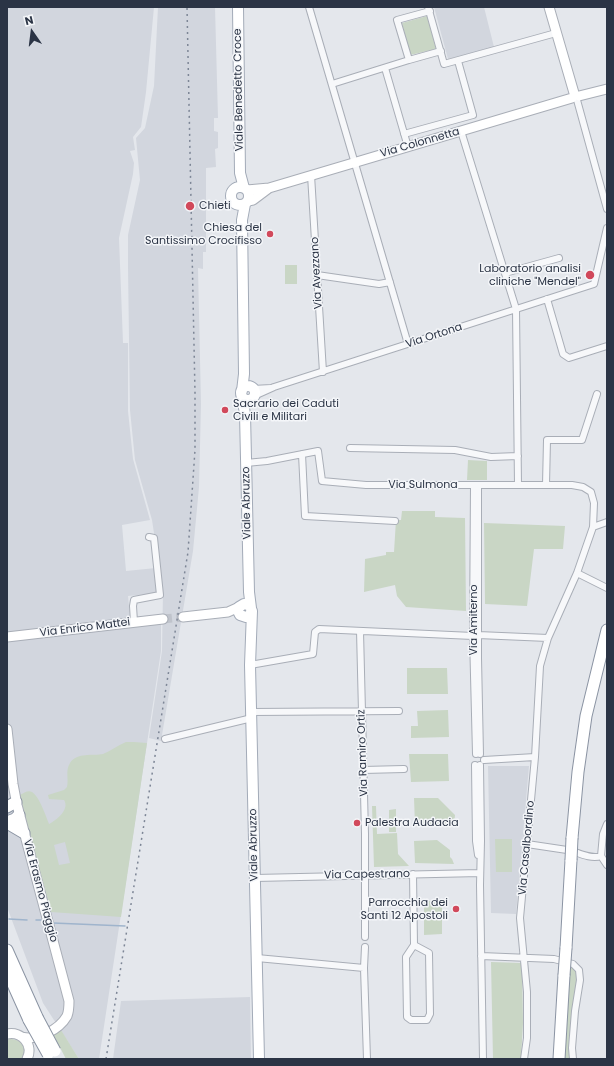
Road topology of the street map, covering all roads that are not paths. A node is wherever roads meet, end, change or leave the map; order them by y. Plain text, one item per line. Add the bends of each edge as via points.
1 (238, 7) edge
2 (309, 7) edge
3 (549, 7) edge
4 (429, 9) edge
5 (556, 33) junction
6 (441, 51) junction
7 (409, 60) junction
8 (458, 61) junction
9 (385, 68) junction
10 (332, 84) junction
11 (607, 89) edge
12 (576, 97) junction
13 (461, 131) junction
14 (404, 134) junction
15 (408, 147) junction
16 (356, 163) junction
17 (311, 175) junction
18 (269, 188) junction
19 (241, 189) junction
20 (241, 204) junction
21 (607, 209) edge
22 (607, 228) edge
23 (559, 258) dead end
24 (505, 273) junction
25 (316, 275) junction
26 (390, 282) junction
27 (547, 299) junction
28 (516, 309) junction
29 (408, 344) junction
30 (607, 346) edge
31 (323, 372) junction
32 (248, 393) junction
33 (597, 394) dead end
34 (350, 448) dead end
35 (302, 454) junction
36 (518, 456) junction
37 (246, 463) junction
38 (476, 485) junction
39 (518, 485) junction
40 (546, 485) junction
41 (395, 521) dead end
42 (607, 522) edge
43 (593, 526) junction
44 (149, 537) dead end
45 (577, 573) junction
46 (607, 588) edge
47 (245, 610) junction
48 (183, 617) tunnel mouth
49 (163, 619) tunnel mouth
50 (134, 622) junction
51 (607, 630) edge
52 (360, 631) junction
53 (476, 636) junction
54 (7, 637) edge
55 (548, 638) junction
56 (250, 665) junction
57 (399, 711) dead end
58 (362, 712) junction
59 (252, 715) junction
60 (7, 729) edge
61 (165, 740) dead end
62 (478, 754) junction
63 (535, 757) junction
64 (484, 760) junction
65 (478, 765) junction
66 (404, 769) dead end
67 (363, 770) junction
68 (12, 804) edge
69 (19, 815) junction
70 (7, 822) edge
71 (607, 824) edge
72 (24, 833) junction
73 (527, 844) junction
74 (571, 854) junction
75 (601, 856) junction
76 (607, 865) edge
77 (480, 873) junction
78 (366, 874) junction
79 (413, 874) junction
80 (255, 878) junction
81 (365, 937) dead end
82 (414, 945) junction
83 (365, 947) dead end
84 (7, 950) edge
85 (481, 956) junction
86 (257, 958) junction
87 (524, 959) junction
88 (364, 968) junction
89 (7, 971) edge
90 (33, 1019) junction
91 (7, 1034) edge
92 (22, 1037) junction
93 (38, 1037) junction
94 (29, 1049) junction
95 (53, 1056) edge
96 (27, 1059) edge
97 (259, 1059) edge
98 (367, 1059) edge
99 (483, 1059) edge
100 (524, 1059) edge
101 (559, 1059) edge
102 (572, 1059) edge

1 - 19 main road, Viale Benedetto Croce
2 - 10 street
3 - 5 street
4 - 6 street
4 - 7 street via 397,20
5 - 8 street
5 - 12 street
6 - 7 street
6 - 8 street via 444,64
7 - 9 street
8 - 14 street via 473,115
9 - 10 street
9 - 14 street
10 - 16 street
11 - 12 street, Via Colonnetta
12 - 13 street, Via Colonnetta
12 - 21 street
13 - 15 street, Via Colonnetta
13 - 24 street
14 - 15 street
15 - 16 street, Via Colonnetta
16 - 17 street, Via Colonnetta
16 - 26 street
17 - 18 street, Via Colonnetta
17 - 25 street, Via Avezzano
18 - 19 street
18 - 20 street via 253,200
19 - 20 main road via 249,194
19 - 20 main road via 232,192 231,197 232,201
20 - 32 main road, Viale Abruzzo via 244,374
22 - 27 street, Via Ortona via 594,284
23 - 24 street
24 - 28 street
25 - 26 street via 379,284
25 - 31 street, Via Avezzano
26 - 29 street
27 - 28 street, Via Ortona
27 - 30 street via 563,354 569,358
28 - 29 street, Via Ortona
28 - 36 street
29 - 31 street, Via Ortona
31 - 32 street, Via Ortona
32 - 37 main road, Viale Abruzzo via 245,414
33 - 40 street via 582,440 547,440
34 - 36 street via 455,450 491,457
35 - 37 street, Via Sulmona
35 - 38 street, Via Sulmona via 318,451 322,481 366,485
35 - 41 street via 304,516
36 - 39 street
37 - 47 main road, Viale Abruzzo via 249,592
38 - 39 street, Via Sulmona
38 - 53 street, Via Amiterno
39 - 40 street, Via Sulmona
40 - 43 street, Via Sulmona via 572,485 592,492
42 - 43 street
43 - 45 street, Via Casalbordino
44 - 50 street via 154,538 160,595 134,600
45 - 46 street
45 - 55 street, Via Casalbordino
47 - 48 street
47 - 56 main road, Viale Abruzzo via 250,631
49 - 50 street, Via Enrico Mattei
50 - 54 street, Via Enrico Mattei
51 - 74 highway, bridge via 586,716
52 - 53 street
52 - 56 street via 319,629 315,632 313,654
52 - 58 street, Via Ramiro Ortiz
53 - 55 street
53 - 62 street, Via Amiterno
55 - 63 street, Via Casalbordino via 540,666
56 - 59 main road, Viale Abruzzo
57 - 58 street
58 - 59 street
58 - 67 street, Via Ramiro Ortiz
59 - 61 street
59 - 80 main road, Viale Abruzzo
60 - 68 street, Via Erasmo Piaggio via 13,784
62 - 64 street via 483,755
62 - 65 street via 472,759
63 - 64 street
63 - 73 street, Via Casalbordino
64 - 65 street
65 - 77 street
66 - 67 street
67 - 78 street, Via Ramiro Ortiz
68 - 69 street, Via Erasmo Piaggio
69 - 70 highway
69 - 72 street, Via Erasmo Piaggio
70 - 72 highway
71 - 75 street via 603,834
72 - 93 street, Via Erasmo Piaggio via 69,1001 69,1012 64,1020 57,1027
73 - 74 street
73 - 87 street, Via Casalbordino via 520,918
74 - 75 street via 599,858
74 - 101 highway, bridge
75 - 76 street
77 - 79 street, Via Capestrano
77 - 85 street
78 - 79 street, Via Capestrano
78 - 80 street, Via Capestrano
78 - 81 street, Via Ramiro Ortiz
79 - 82 street
80 - 86 main road, Viale Abruzzo
82 - 82 street via 406,957 408,1017 411,1020 427,1020 430,1014 429,953
83 - 88 street
84 - 90 highway
85 - 87 street
85 - 99 street
86 - 88 street
86 - 97 main road, Viale Abruzzo
87 - 100 street, Via Casalbordino via 527,992 527,1038
87 - 102 street via 554,959 573,964 579,970
88 - 98 street
89 - 90 highway
90 - 95 highway, bridge
91 - 92 street, Via Erasmo Piaggio
92 - 93 street, Via Erasmo Piaggio
92 - 94 street
93 - 94 street, Via Erasmo Piaggio
94 - 96 street

